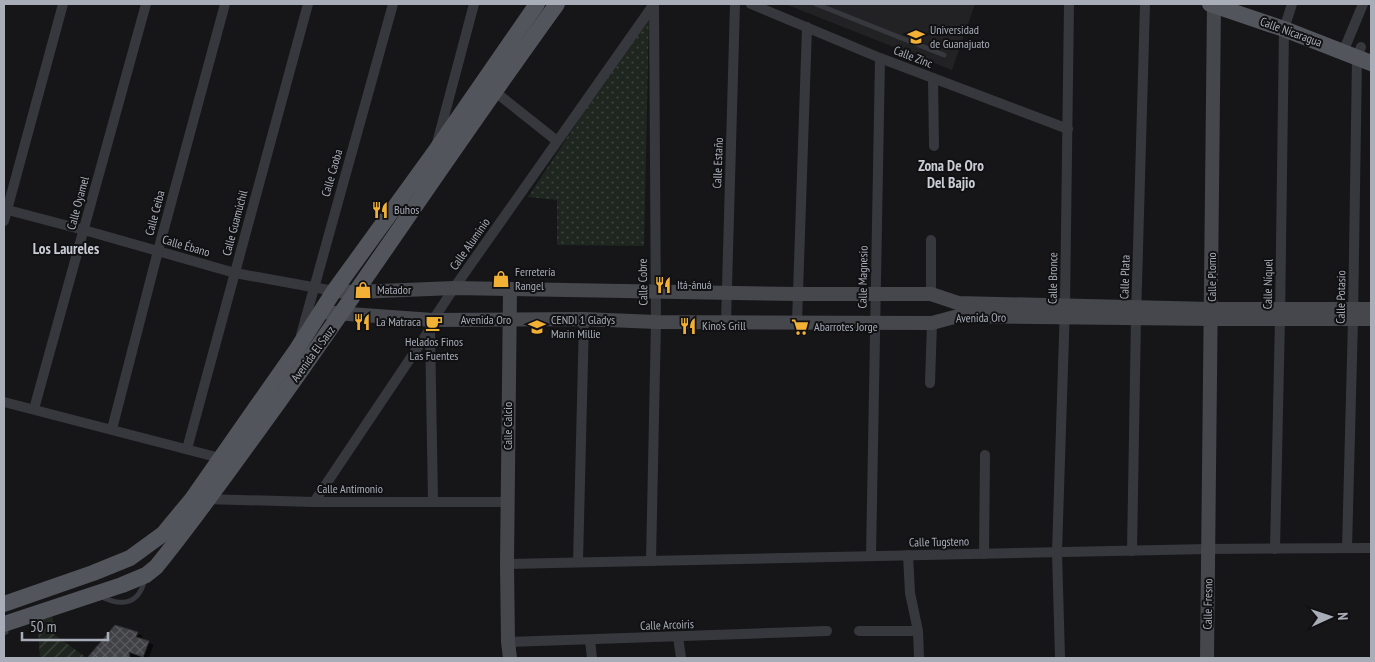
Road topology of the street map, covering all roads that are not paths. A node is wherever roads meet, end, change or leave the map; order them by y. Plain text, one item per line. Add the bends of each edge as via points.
1 (63, 4) edge
2 (146, 4) edge
3 (225, 4) edge
4 (308, 4) edge
5 (393, 4) edge
6 (474, 4) edge
7 (536, 4) edge
8 (557, 4) edge
9 (654, 4) edge
10 (735, 4) edge
11 (751, 4) edge
12 (816, 4) edge
13 (1069, 4) edge
14 (1145, 4) edge
15 (1213, 4) edge
16 (1242, 4) edge
17 (1292, 4) edge
18 (1362, 4) edge
19 (1285, 24) junction
20 (807, 27) junction
21 (1358, 52) edge
22 (944, 55) dead end
23 (880, 58) junction
24 (933, 78) junction
25 (494, 91) junction
26 (1068, 130) junction
27 (557, 141) junction
28 (934, 146) dead end
29 (434, 154) junction
30 (5, 209) edge
31 (4, 221) edge
32 (84, 230) junction
33 (931, 240) dead end
34 (158, 251) junction
35 (235, 273) junction
36 (313, 288) junction
37 (454, 288) junction
38 (510, 289) junction
39 (334, 290) junction
40 (656, 290) junction
41 (356, 292) junction
42 (726, 292) junction
43 (797, 294) junction
44 (874, 294) junction
45 (931, 294) junction
46 (1371, 309) edge
47 (321, 312) junction
48 (1065, 312) junction
49 (1136, 313) junction
50 (1280, 313) junction
51 (341, 314) junction
52 (1211, 314) junction
53 (1353, 314) junction
54 (584, 319) junction
55 (1371, 319) edge
56 (508, 320) junction
57 (656, 322) junction
58 (726, 322) junction
59 (797, 322) junction
60 (875, 322) junction
61 (932, 323) junction
62 (432, 324) junction
63 (297, 349) junction
64 (930, 383) dead end
65 (4, 402) edge
66 (34, 409) junction
67 (112, 429) junction
68 (187, 449) junction
69 (985, 455) dead end
70 (220, 458) junction
71 (192, 499) junction
72 (208, 500) junction
73 (314, 502) junction
74 (433, 502) junction
75 (508, 502) junction
76 (1346, 548) junction
77 (1371, 548) edge
78 (1208, 549) junction
79 (1275, 549) junction
80 (1132, 551) junction
81 (1058, 552) junction
82 (984, 554) junction
83 (871, 556) junction
84 (908, 556) junction
85 (651, 561) junction
86 (578, 562) junction
87 (507, 564) junction
88 (4, 604) edge
89 (4, 627) edge
90 (827, 631) dead end
91 (859, 631) dead end
92 (918, 631) junction
93 (678, 637) junction
94 (590, 640) junction
95 (508, 642) junction
96 (510, 658) edge
97 (592, 658) edge
98 (680, 658) edge
99 (919, 658) edge
100 (1060, 658) edge
101 (1207, 658) edge

1 - 30 street
2 - 32 street, Calle Oyamel
3 - 34 street, Calle Ceiba
4 - 35 street, Calle Guamúchil
5 - 36 street, Calle Caoba
6 - 29 street
7 - 29 main road, Avenida El Sauz
8 - 25 main road, Avenida El Sauz
9 - 27 street, Calle Aluminio
9 - 40 street, Calle Cobre
10 - 42 street, Calle Estaño
11 - 20 street, Calle Zinc
12 - 22 lane
13 - 26 street, Calle Bronce
14 - 49 street, Calle Plata
15 - 19 main road, Calle Nicaragua
15 - 52 main road, Calle Plomo
16 - 19 main road, Calle Nicaragua
17 - 19 street
18 - 21 street
19 - 21 main road, Calle Nicaragua
19 - 50 street, Calle Níquel
20 - 23 street, Calle Zinc
20 - 43 street
21 - 53 street, Calle Potasio
23 - 24 street, Calle Zinc
23 - 44 street, Calle Magnesio
24 - 26 street, Calle Zinc
24 - 28 street
25 - 27 street
25 - 41 main road, Avenida El Sauz
26 - 48 street, Calle Bronce
27 - 37 street, Calle Aluminio
29 - 39 main road, Avenida El Sauz
30 - 31 street
30 - 32 street, Calle Ébano
32 - 34 street, Calle Ébano
32 - 66 street, Calle Oyamel
33 - 45 street
34 - 35 street, Calle Ébano
34 - 67 street, Calle Ceiba
35 - 36 street, Calle Ébano
35 - 68 street, Calle Guamúchil
36 - 39 street, Calle Ébano
36 - 63 street, Calle Caoba
37 - 38 main road, Avenida Oro
37 - 41 main road, Avenida Oro
37 - 62 street, Calle Aluminio
38 - 40 main road, Avenida Oro
38 - 56 main road, Calle Calcio
39 - 41 main road, Avenida Oro
39 - 47 main road, Avenida El Sauz
40 - 42 main road, Avenida Oro
40 - 57 street, Calle Cobre
41 - 51 main road, Avenida El Sauz
42 - 43 main road, Avenida Oro
42 - 58 street, Calle Estaño
43 - 44 main road, Avenida Oro
43 - 59 street
44 - 45 main road, Avenida Oro
44 - 60 street, Calle Magnesio
45 - 48 main road, Avenida Oro via 958,303
46 - 53 main road, Avenida Oro
47 - 51 main road, Avenida Oro
47 - 63 main road, Avenida El Sauz
48 - 49 main road, Avenida Oro
48 - 61 main road, Avenida Oro via 958,316
48 - 81 street, Calle Bronce
49 - 52 main road, Avenida Oro
49 - 80 street, Calle Plata
50 - 52 main road, Avenida Oro
50 - 53 main road, Avenida Oro
50 - 79 street, Calle Níquel
51 - 62 main road, Avenida Oro
51 - 72 main road, Avenida El Sauz
52 - 78 main road, Calle Plomo
53 - 55 main road, Avenida Oro
53 - 76 street, Calle Potasio
54 - 56 main road, Avenida Oro
54 - 57 main road, Avenida Oro
54 - 86 street
56 - 62 main road, Avenida Oro
56 - 75 main road, Calle Calcio
57 - 58 main road, Avenida Oro
57 - 85 street, Calle Cobre
58 - 59 main road, Avenida Oro
59 - 60 main road, Avenida Oro
60 - 61 main road, Avenida Oro
60 - 83 street, Calle Magnesio
61 - 64 street
62 - 73 street, Calle Aluminio
62 - 74 street
63 - 70 main road, Avenida El Sauz
65 - 66 street
66 - 67 street
67 - 68 street
68 - 70 street
69 - 82 street
70 - 71 main road, Avenida El Sauz
71 - 72 street, Calle Antimonio
71 - 88 main road, Avenida El Sauz via 163,534 130,558
72 - 73 street, Calle Antimonio
72 - 89 main road, Avenida El Sauz via 156,567 146,575
73 - 74 street, Calle Antimonio
74 - 75 street, Calle Antimonio
75 - 87 main road, Calle Calcio
76 - 77 street, Calle Tugsteno
76 - 79 street, Calle Tugsteno
78 - 79 street, Calle Tugsteno
78 - 80 street, Calle Tugsteno
78 - 101 main road, Calle Fresno
80 - 81 street, Calle Tugsteno
81 - 82 street, Calle Tugsteno
81 - 100 street, Calle Bronce
82 - 84 street, Calle Tugsteno
83 - 84 street, Calle Tugsteno
83 - 85 street, Calle Tugsteno
84 - 92 street via 910,593
85 - 86 street, Calle Tugsteno
86 - 87 street, Calle Tugsteno
87 - 95 main road, Calle Calcio
90 - 93 street, Calle Arcoiris
91 - 92 street
92 - 99 street
93 - 94 street, Calle Arcoiris
93 - 98 street
94 - 95 street, Calle Arcoiris
94 - 97 street
95 - 96 main road, Calle Calcio

